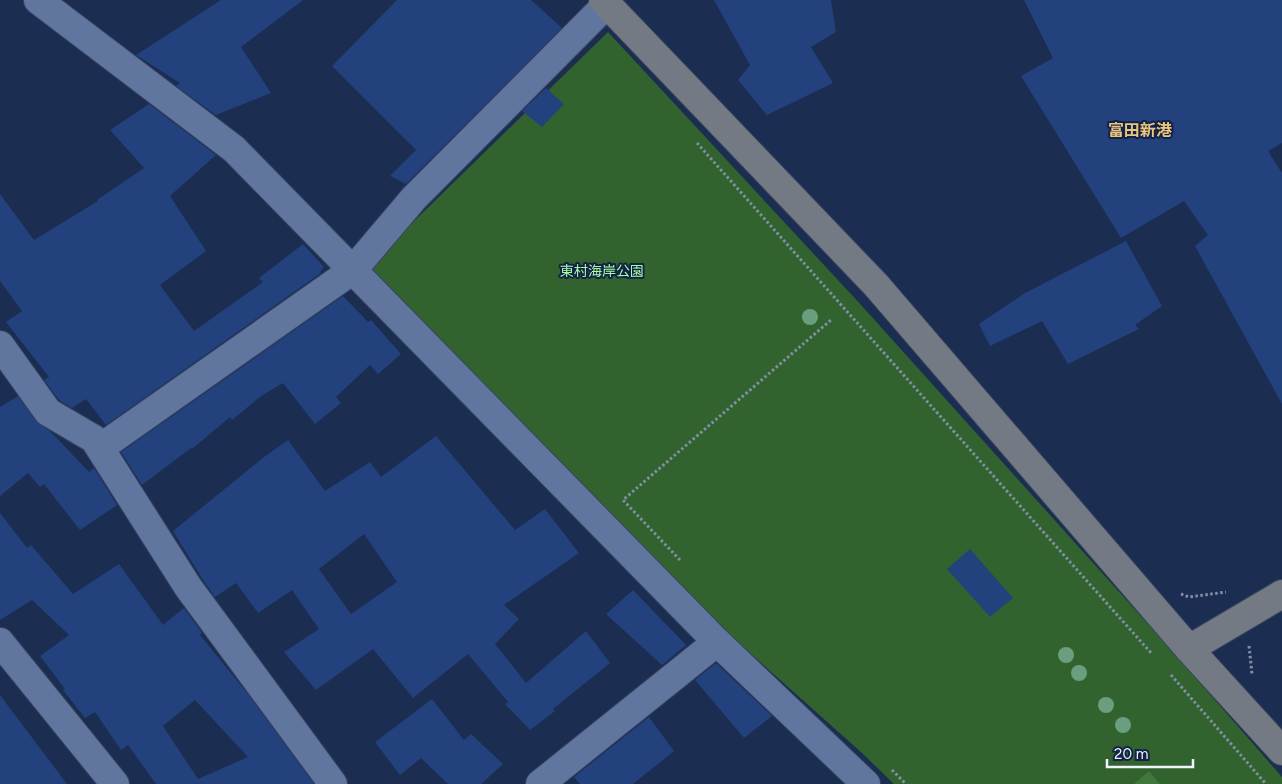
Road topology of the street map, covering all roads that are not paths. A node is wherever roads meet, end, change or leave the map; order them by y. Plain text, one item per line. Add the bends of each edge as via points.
1 (38, 0) edge
2 (605, 2) edge
3 (353, 270) junction
4 (0, 345) edge
5 (100, 448) junction
6 (1282, 594) edge
7 (0, 642) edge
8 (717, 642) junction
9 (1189, 649) junction
10 (1282, 751) edge
11 (546, 782) edge
12 (115, 784) edge
13 (333, 784) edge
14 (866, 784) edge

1 - 3 street via 234,149
2 - 3 street via 414,198
2 - 9 street via 876,285
3 - 5 street
3 - 8 street
4 - 5 street via 48,412 94,439
5 - 13 street via 188,587
6 - 9 street
7 - 12 street
8 - 11 street
8 - 14 street
9 - 10 street

